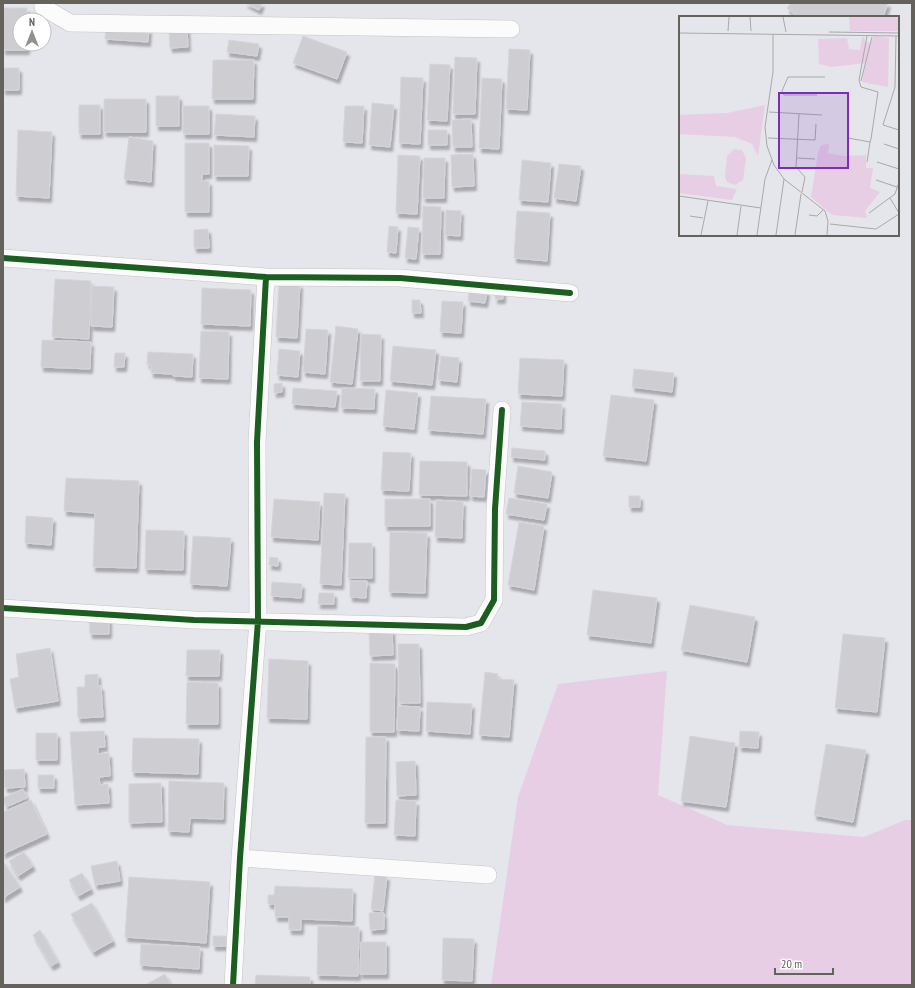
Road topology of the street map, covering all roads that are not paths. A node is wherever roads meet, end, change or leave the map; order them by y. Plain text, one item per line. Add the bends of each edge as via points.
1 (43, 3) edge
2 (511, 29) dead end
3 (3, 258) edge
4 (266, 278) junction
5 (570, 293) dead end
6 (502, 410) dead end
7 (3, 608) edge
8 (258, 621) junction
9 (240, 858) junction
10 (488, 875) dead end
11 (233, 985) edge

1 - 2 street via 43,8 70,23
3 - 4 street
4 - 5 street via 400,278
4 - 8 street via 257,442
6 - 8 street via 495,509 494,600 482,623 466,627
7 - 8 street via 194,620
8 - 9 street
9 - 10 street
9 - 11 street

